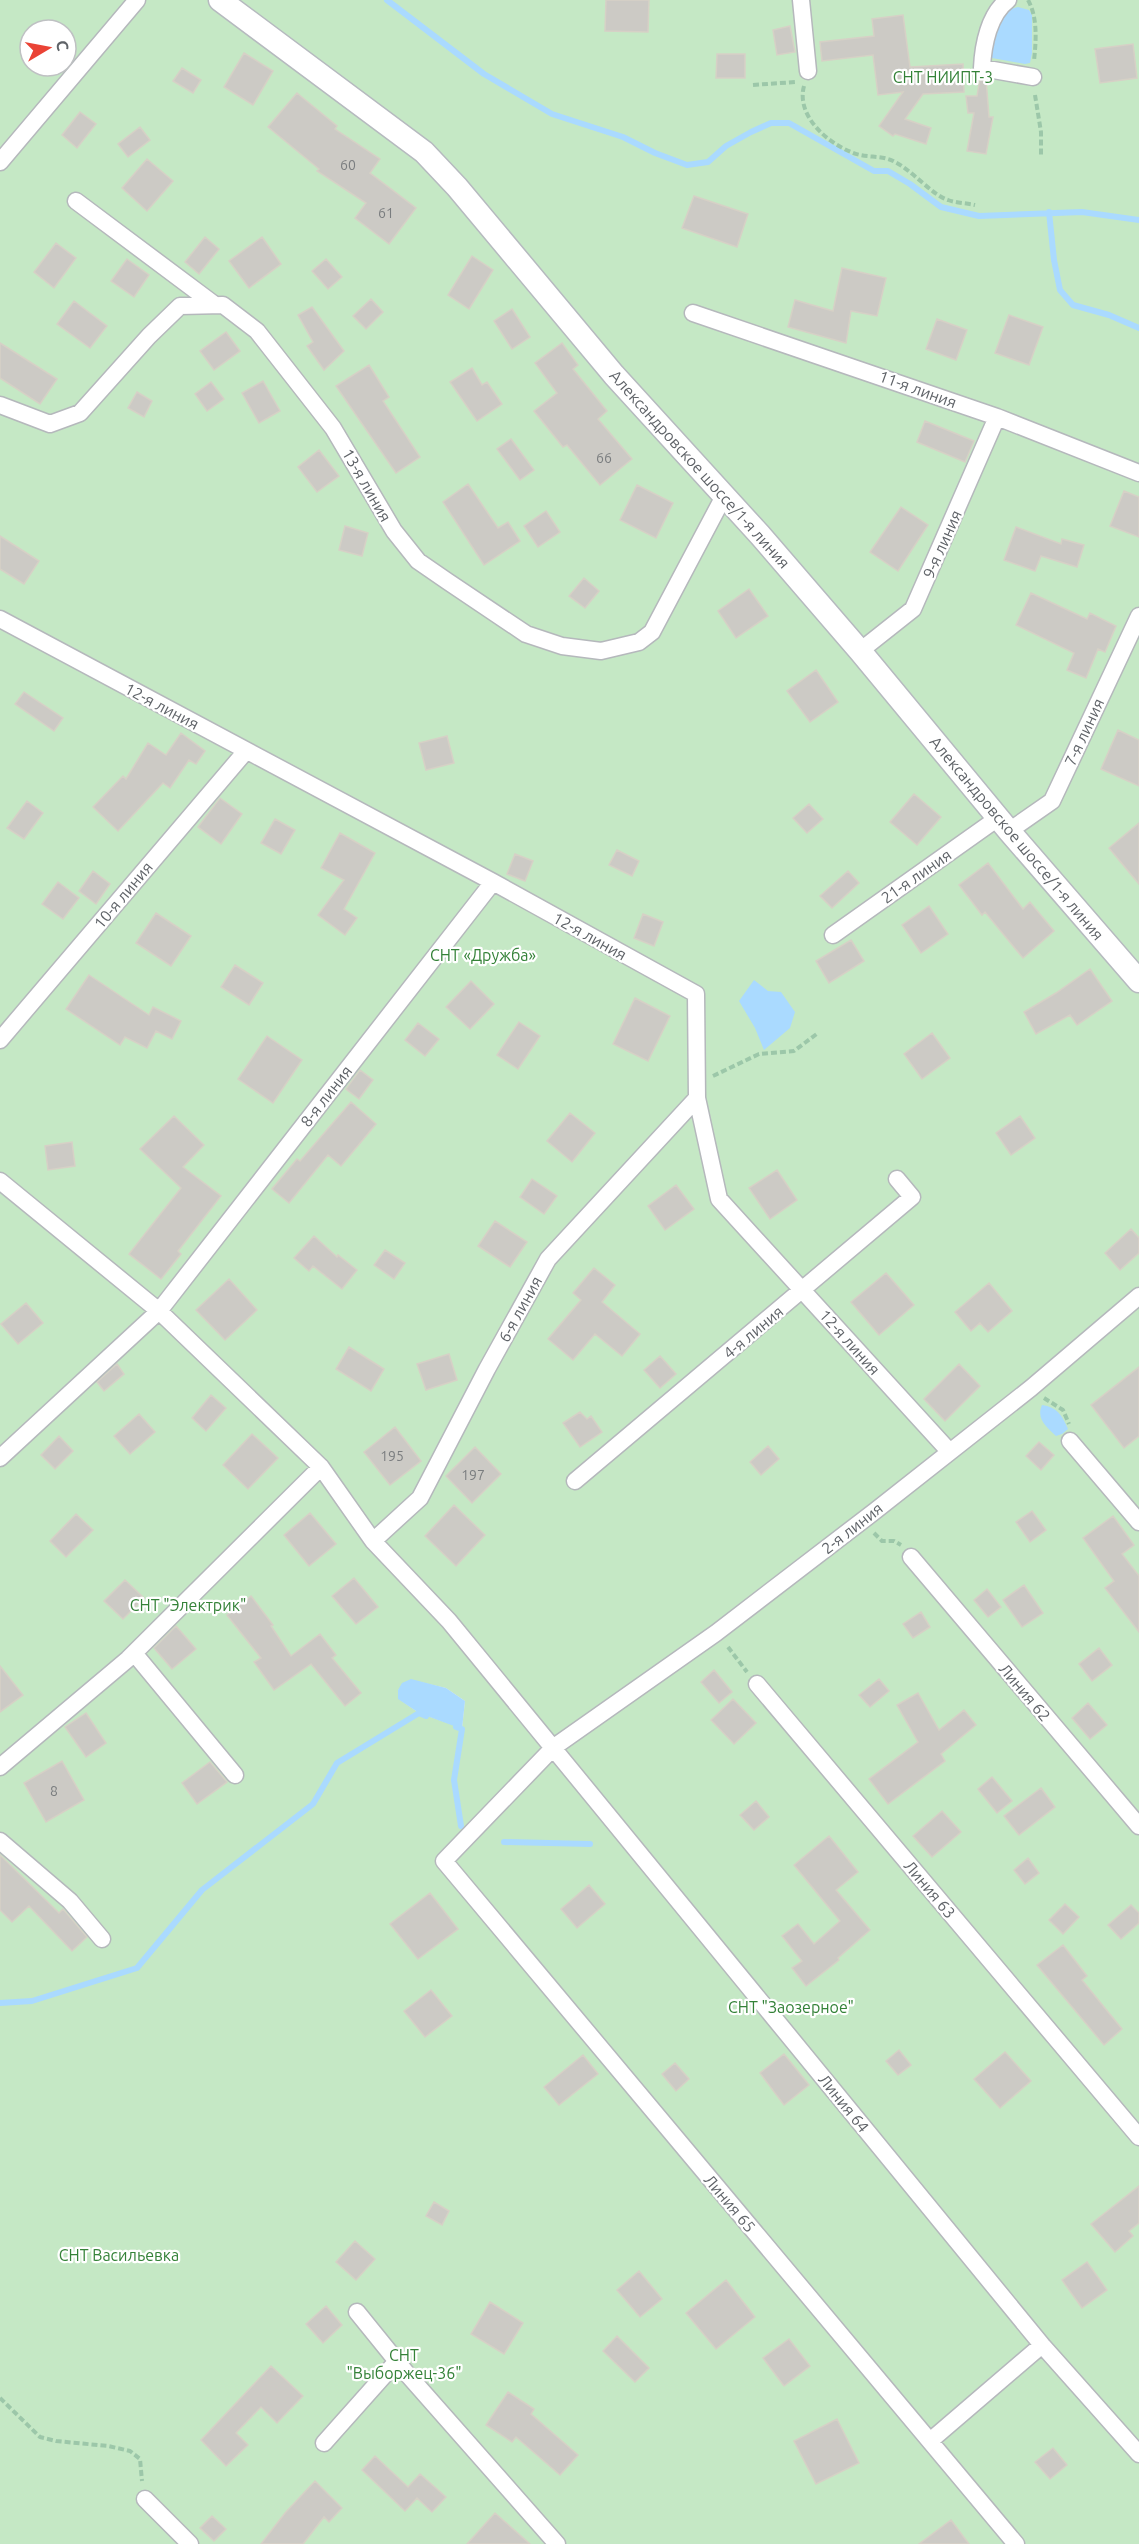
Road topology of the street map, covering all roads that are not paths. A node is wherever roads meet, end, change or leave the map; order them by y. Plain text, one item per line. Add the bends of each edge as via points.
1 (137, 0) edge
2 (220, 0) edge
3 (801, 0) edge
4 (1008, 0) edge
5 (808, 70) dead end
6 (1033, 77) road end
7 (0, 162) edge
8 (76, 201) dead end
9 (215, 305) junction
10 (693, 312) dead end
11 (0, 405) edge
12 (998, 417) junction
13 (1139, 473) edge
14 (724, 496) junction
15 (1139, 616) edge
16 (0, 619) edge
17 (860, 651) junction
18 (246, 751) junction
19 (1003, 824) junction
20 (493, 882) junction
21 (833, 935) dead end
22 (1139, 981) edge
23 (0, 1040) edge
24 (697, 1091) junction
25 (897, 1179) dead end
26 (0, 1182) edge
27 (803, 1290) junction
28 (1139, 1296) edge
29 (159, 1311) junction
30 (1070, 1441) road end
31 (950, 1451) junction
32 (0, 1458) edge
33 (321, 1467) junction
34 (576, 1481) dead end
35 (1139, 1522) edge
36 (373, 1541) junction
37 (911, 1557) road end
38 (134, 1653) junction
39 (757, 1684) road end
40 (554, 1747) junction
41 (0, 1767) edge
42 (235, 1775) dead end
43 (1139, 1826) edge
44 (0, 1841) edge
45 (444, 1861) joint
46 (102, 1939) dead end
47 (1139, 2137) edge
48 (357, 2312) dead end
49 (1042, 2345) junction
50 (397, 2361) junction
51 (930, 2441) junction
52 (324, 2443) dead end
53 (1139, 2454) edge
54 (145, 2499) road end
55 (190, 2544) edge
56 (557, 2544) edge
57 (1016, 2544) edge

1 - 7 street
2 - 14 street, Александровское шоссе/1-я линия via 424,152 614,375
3 - 5 street
4 - 6 street via 998,8 983,48 982,68
8 - 9 street
9 - 11 street, 13-я линия via 180,306 80,414 50,424
9 - 14 street, 13-я линия via 223,305 257,331 333,428 394,531 418,561 526,634 562,646 601,651 639,642 652,632
10 - 12 street, 11-я линия
12 - 13 street, 11-я линия
12 - 17 street, 9-я линия via 913,609
14 - 17 street, Александровское шоссе/1-я линия
15 - 19 street, 7-я линия via 1052,801
16 - 18 street, 12-я линия
17 - 19 street, Александровское шоссе/1-я линия
18 - 20 street, 12-я линия
18 - 23 street, 10-я линия
19 - 21 street, 21-я линия
19 - 22 street, Александровское шоссе/1-я линия
20 - 24 street, 12-я линия via 696,994
20 - 29 street, 8-я линия
24 - 27 street, 12-я линия via 719,1199
24 - 36 street, 6-я линия via 548,1259 420,1498
25 - 27 street, 4-я линия via 912,1197
26 - 29 street, Линия 64
27 - 31 street, 12-я линия
27 - 34 street, 4-я линия
28 - 31 street, 2-я линия via 1031,1389
29 - 32 street, 8-я линия
29 - 33 street, Линия 64
30 - 35 street
31 - 40 street, 2-я линия via 716,1633
33 - 36 street, Линия 64
33 - 38 street
36 - 40 street, Линия 64 via 449,1621
37 - 43 street, Линия 62
38 - 41 street
38 - 42 street
39 - 47 street, Линия 63
40 - 45 street, 2-я линия
40 - 49 street, Линия 64
44 - 46 street via 70,1901
45 - 51 street, Линия 65
48 - 50 street
49 - 51 street
49 - 53 street, Линия 64
50 - 52 street
50 - 56 street
51 - 57 street, Линия 65
54 - 55 street

